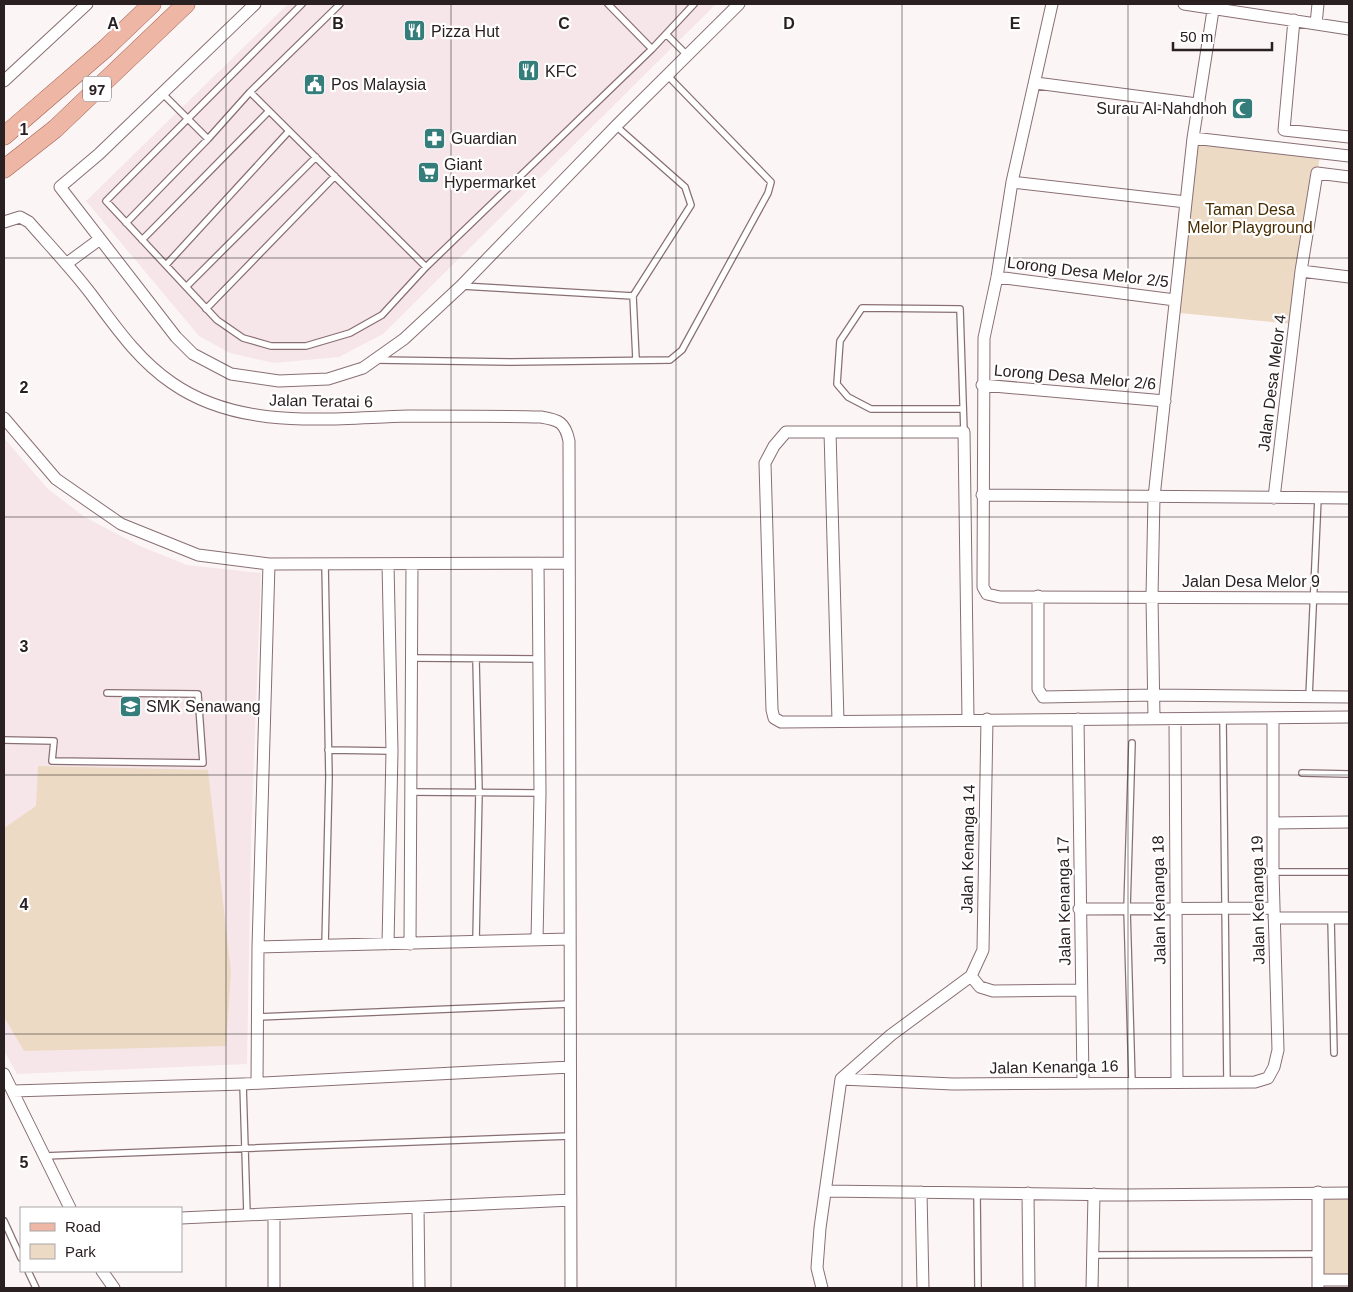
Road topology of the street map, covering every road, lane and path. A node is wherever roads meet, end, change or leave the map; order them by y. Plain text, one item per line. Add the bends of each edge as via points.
1 (87, 4) edge
2 (152, 4) edge
3 (186, 4) edge
4 (255, 4) edge
5 (302, 4) edge
6 (340, 4) edge
7 (608, 4) edge
8 (694, 4) edge
9 (739, 4) edge
10 (1052, 4) edge
11 (1184, 4) edge
12 (1318, 4) edge
13 (1214, 6) edge
14 (1294, 20) junction
15 (1316, 24) junction
16 (1349, 29) edge
17 (666, 34) junction
18 (652, 49) junction
19 (687, 55) junction
20 (667, 76) junction
21 (4, 81) edge
22 (1036, 83) junction
23 (250, 92) junction
24 (162, 93) junction
25 (1197, 104) junction
26 (269, 111) junction
27 (187, 118) junction
28 (616, 126) junction
29 (289, 131) junction
30 (4, 136) edge
31 (1349, 137) edge
32 (1193, 138) junction
33 (208, 139) junction
34 (1349, 156) edge
35 (316, 157) junction
36 (4, 169) edge
37 (335, 176) junction
38 (1349, 177) edge
39 (1012, 182) junction
40 (1186, 202) junction
41 (4, 222) edge
42 (126, 223) junction
43 (100, 239) junction
44 (142, 240) junction
45 (66, 264) junction
46 (166, 265) junction
47 (426, 267) junction
48 (1301, 271) junction
49 (997, 277) junction
50 (1349, 277) edge
51 (461, 286) junction
52 (186, 287) junction
53 (632, 296) junction
54 (1176, 300) junction
55 (206, 309) junction
56 (636, 359) junction
57 (374, 360) junction
58 (982, 386) junction
59 (1164, 401) junction
60 (963, 408) junction
61 (4, 418) edge
62 (830, 432) junction
63 (964, 432) junction
64 (982, 495) junction
65 (1154, 497) junction
66 (1274, 498) junction
67 (1318, 498) junction
68 (1349, 498) edge
69 (325, 563) junction
70 (538, 563) junction
71 (569, 563) junction
72 (269, 564) junction
73 (388, 564) junction
74 (412, 564) junction
75 (1038, 596) junction
76 (1152, 597) junction
77 (1313, 598) junction
78 (1349, 598) edge
79 (413, 658) junction
80 (476, 659) junction
81 (539, 659) junction
82 (107, 693) dead end
83 (1154, 695) junction
84 (1310, 696) junction
85 (1349, 697) edge
86 (1349, 717) edge
87 (1078, 718) junction
88 (1154, 718) junction
89 (1175, 718) junction
90 (968, 719) junction
91 (987, 719) junction
92 (1222, 719) junction
93 (1273, 719) junction
94 (838, 721) junction
95 (4, 740) edge
96 (1132, 743) dead end
97 (328, 750) junction
98 (392, 751) junction
99 (1302, 773) dead end
100 (1349, 774) edge
101 (411, 792) junction
102 (479, 792) junction
103 (540, 793) junction
104 (1349, 822) edge
105 (1273, 823) junction
106 (1273, 872) junction
107 (1349, 872) edge
108 (1175, 908) junction
109 (1225, 908) junction
110 (1079, 909) junction
111 (1127, 909) junction
112 (1274, 913) junction
113 (1331, 918) junction
114 (1349, 918) edge
115 (570, 939) junction
116 (537, 940) junction
117 (476, 941) junction
118 (388, 944) junction
119 (410, 944) junction
120 (325, 946) junction
121 (258, 947) junction
122 (971, 976) junction
123 (1081, 990) junction
124 (571, 1004) junction
125 (258, 1016) junction
126 (1334, 1053) dead end
127 (570, 1068) junction
128 (4, 1074) edge
129 (1268, 1078) joint
130 (841, 1079) junction
131 (1132, 1082) junction
132 (1177, 1082) junction
133 (1227, 1082) junction
134 (257, 1083) junction
135 (1083, 1083) junction
136 (243, 1084) junction
137 (14, 1091) junction
138 (570, 1136) junction
139 (245, 1148) junction
140 (44, 1156) junction
141 (824, 1191) junction
142 (921, 1192) junction
143 (977, 1192) junction
144 (1318, 1192) junction
145 (1028, 1193) junction
146 (1349, 1193) edge
147 (1094, 1194) junction
148 (571, 1200) junction
149 (70, 1207) edge
150 (418, 1207) junction
151 (247, 1214) junction
152 (274, 1215) junction
153 (182, 1218) edge
154 (4, 1221) edge
155 (1318, 1254) junction
156 (1092, 1255) junction
157 (20, 1256) edge
158 (28, 1272) edge
159 (103, 1272) edge
160 (1349, 1280) edge
161 (1318, 1284) edge
162 (36, 1288) edge
163 (114, 1288) edge
164 (274, 1288) edge
165 (419, 1288) edge
166 (572, 1288) edge
167 (822, 1288) edge
168 (923, 1288) edge
169 (978, 1288) edge
170 (1029, 1288) edge
171 (1092, 1288) edge

1 - 21 street
2 - 30 main road, 97
3 - 36 main road, 97 via 55,129
4 - 24 street
5 - 27 lane
6 - 23 lane
7 - 18 lane
8 - 17 lane
9 - 19 street
10 - 22 street, Jalan Desa Melor 9
11 - 13 street
12 - 15 street
13 - 14 street
13 - 25 street
14 - 15 street
14 - 31 street via 1284,130
15 - 16 street
17 - 18 lane
17 - 19 lane
18 - 47 lane
19 - 20 street
20 - 28 street
20 - 56 lane via 771,185 682,350 670,360
22 - 25 street
22 - 39 street, Jalan Desa Melor 9
23 - 26 lane
23 - 33 lane
24 - 27 lane
24 - 43 street via 60,187
25 - 32 street
26 - 29 lane
26 - 44 lane
27 - 33 lane
27 - 42 lane via 106,201
28 - 51 street
28 - 53 lane via 685,187 692,204
29 - 35 lane
29 - 46 lane
32 - 34 street
32 - 40 street
33 - 42 lane
35 - 37 lane
35 - 52 lane
37 - 47 lane
37 - 55 lane
38 - 48 street, Jalan Desa Melor 4 via 1317,173
39 - 40 street
39 - 49 street, Jalan Desa Melor 9
40 - 54 street
41 - 45 street, Jalan Teratai 6 via 20,217 29,222
42 - 44 lane
43 - 45 street
43 - 57 street via 176,337 193,354 231,374 279,381 328,379 363,368
44 - 46 lane
45 - 71 street, Jalan Teratai 6 via 123,339 171,383 205,402 255,416 315,420 408,416 541,417 557,420 567,428 569,441
46 - 52 lane
47 - 55 lane via 382,315 350,333 306,346 271,346 243,338
48 - 50 street
48 - 66 street, Jalan Desa Melor 4
49 - 54 street, Lorong Desa Melor 2/5
49 - 58 street, Jalan Desa Melor 9 via 984,338
51 - 53 lane
51 - 57 street via 404,339
52 - 55 lane
53 - 56 lane
54 - 59 street
56 - 57 lane via 512,362
58 - 59 street, Lorong Desa Melor 2/6
58 - 64 street, Jalan Desa Melor 9
59 - 65 street
60 - 60 lane via 960,309 862,308 840,341 838,384 848,397 870,409
60 - 63 lane
61 - 72 street via 56,479 120,524 198,555
62 - 63 street
62 - 94 street
62 - 94 street via 786,432 765,463 765,473 774,718 781,722
63 - 90 street
64 - 65 street
64 - 75 street, Jalan Desa Melor 9 via 983,587 987,594 1000,597
65 - 66 street
65 - 76 street
66 - 67 street
67 - 68 street
67 - 77 lane
69 - 72 street
69 - 73 street
69 - 97 lane
70 - 71 street
70 - 74 street
70 - 81 street
71 - 115 street
72 - 121 street
73 - 74 street
73 - 98 street
74 - 79 street
75 - 76 street, Jalan Desa Melor 9
75 - 83 street via 1038,689 1044,697
76 - 77 street, Jalan Desa Melor 9
76 - 83 street
77 - 78 street, Jalan Desa Melor 9
77 - 84 lane
79 - 80 lane
79 - 101 street
80 - 81 lane
80 - 102 lane
81 - 103 street
82 - 95 lane via 198,694 203,763 52,760 54,741
83 - 84 street
83 - 88 street
84 - 85 street
86 - 93 street
87 - 88 street
87 - 91 street
87 - 110 street, Jalan Kenanga 17
88 - 89 street
89 - 92 street
89 - 108 street, Jalan Kenanga 18
90 - 91 street
90 - 94 street
91 - 122 street, Jalan Kenanga 14 via 983,950
92 - 93 street
92 - 109 lane
93 - 105 street, Jalan Kenanga 19
96 - 111 lane
97 - 98 lane
97 - 120 lane
98 - 118 street
99 - 100 lane
101 - 102 lane
101 - 119 street
102 - 103 lane
102 - 117 lane
103 - 116 street
104 - 105 street
105 - 106 street, Jalan Kenanga 19
106 - 107 lane
106 - 112 street, Jalan Kenanga 19
108 - 109 street
108 - 111 street
108 - 132 street, Jalan Kenanga 18
109 - 112 street
109 - 133 lane
110 - 111 street
110 - 123 street, Jalan Kenanga 17
111 - 131 lane
112 - 113 street
112 - 129 street, Jalan Kenanga 19 via 1278,1050
113 - 114 street
113 - 126 lane
115 - 116 street
115 - 124 street
116 - 117 street
117 - 119 street
118 - 119 street
118 - 120 street
120 - 121 street
121 - 125 street
122 - 123 street via 980,987 993,991
122 - 130 street via 891,1035
123 - 135 street, Jalan Kenanga 17
124 - 125 lane
124 - 127 street
125 - 134 street
127 - 134 street
127 - 138 street
128 - 137 street
129 - 133 street, Jalan Kenanga 16 via 1255,1082
130 - 135 street, Jalan Kenanga 16 via 953,1084
130 - 141 street
131 - 132 street, Jalan Kenanga 16
131 - 135 street, Jalan Kenanga 16
132 - 133 street, Jalan Kenanga 16
134 - 136 street
136 - 137 street
136 - 139 lane
137 - 140 street
138 - 139 lane
138 - 148 street
139 - 140 lane
139 - 151 lane
140 - 149 street
141 - 142 street
141 - 167 street via 817,1268
142 - 143 street
142 - 168 street
143 - 145 street
143 - 169 lane
144 - 146 street
144 - 147 street
144 - 155 street
145 - 147 street
145 - 170 street
147 - 156 street
148 - 150 street
148 - 166 street
150 - 152 street
150 - 165 street
151 - 152 street
151 - 153 street
152 - 164 street
154 - 157 lane
155 - 156 lane
155 - 161 street
156 - 171 street
158 - 162 lane
159 - 163 street
160 - 161 street

